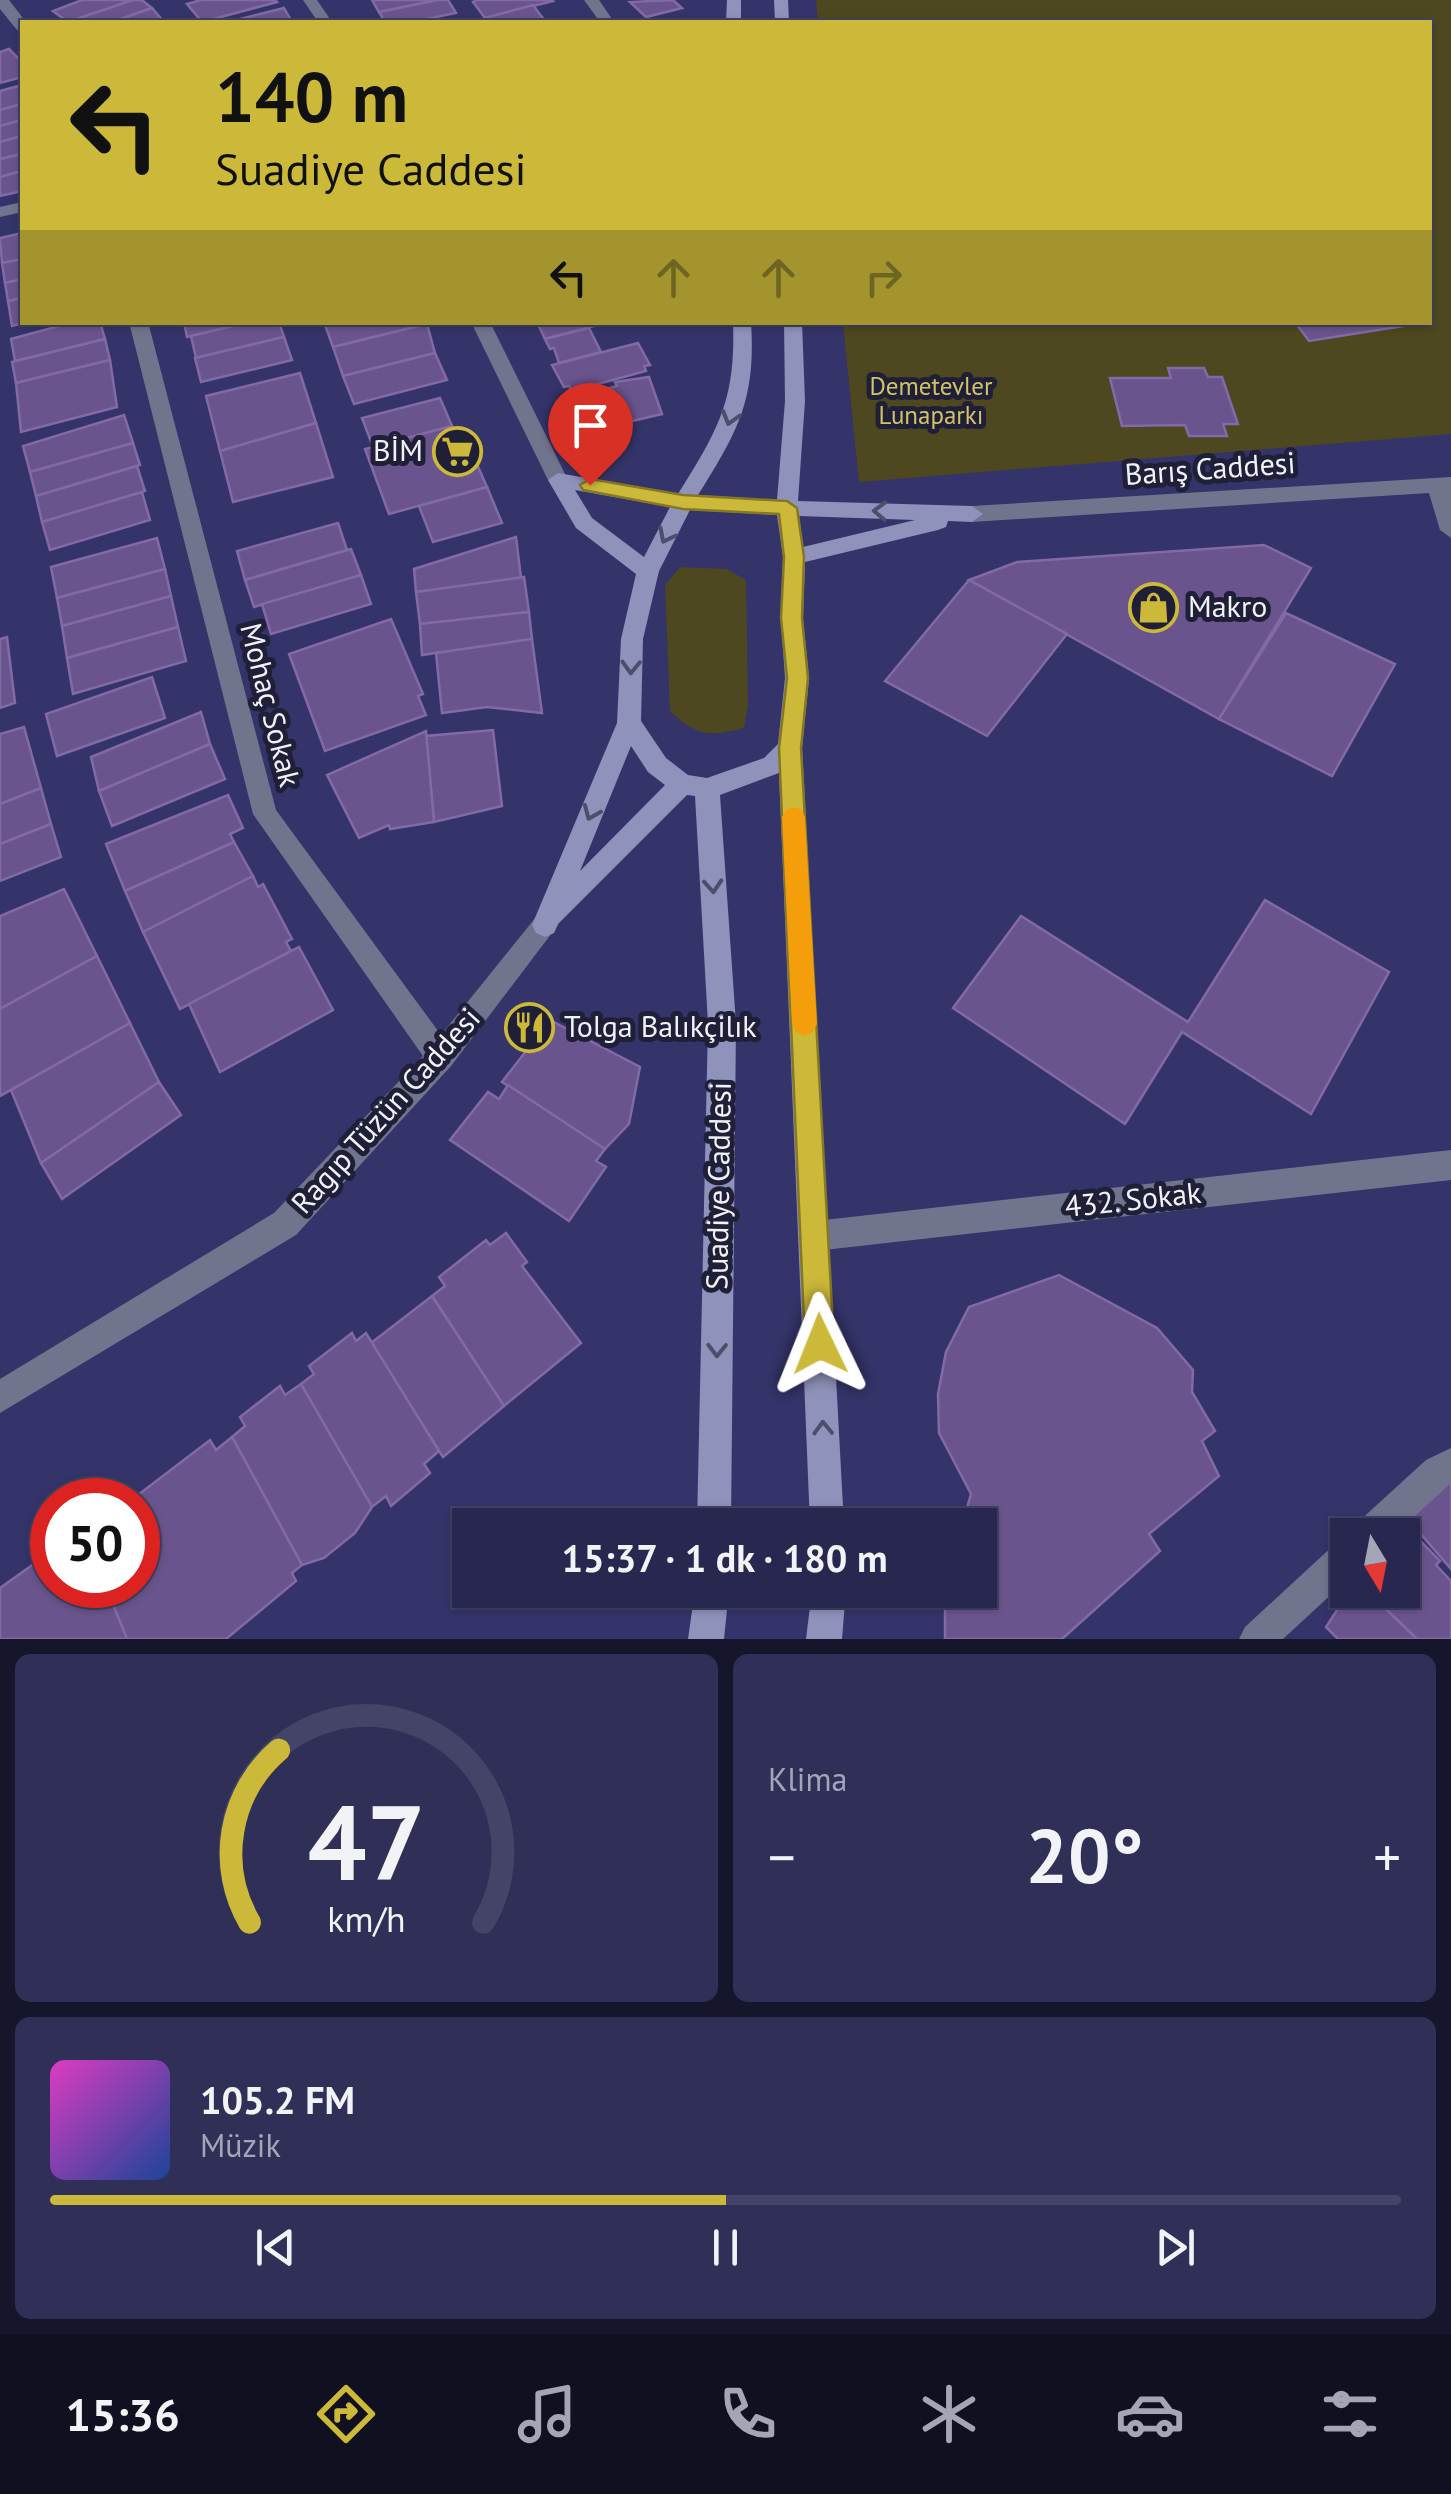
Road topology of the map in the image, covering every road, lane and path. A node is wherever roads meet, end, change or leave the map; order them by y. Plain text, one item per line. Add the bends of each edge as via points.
1 (1, 0) edge
2 (20, 24) edge
3 (139, 325) edge
4 (481, 325) edge
5 (742, 325) edge
6 (793, 325) edge
7 (558, 480) junction
8 (1444, 484) edge
9 (683, 502) junction
10 (787, 508) junction
11 (972, 514) junction
12 (1451, 530) edge
13 (794, 557) junction
14 (648, 571) junction
15 (629, 723) junction
16 (790, 748) junction
17 (695, 786) junction
18 (545, 925) junction
19 (441, 1057) junction
20 (1451, 1165) edge
21 (815, 1236) junction
22 (1, 1394) edge
23 (1451, 1465) edge
24 (714, 1508) edge
25 (826, 1508) edge
26 (1388, 1518) edge
27 (1330, 1571) edge
28 (710, 1608) edge
29 (827, 1608) edge
30 (706, 1639) edge
31 (824, 1639) edge
32 (1256, 1639) edge

1 - 2 street
3 - 19 street, Mohaç Sokak via 265,814
4 - 7 street
5 -> 9 main road via 744,364 726,432
6 - 10 main road
7 - 9 main road
7 - 14 main road via 584,523
8 - 11 street, Barış Caddesi
8 - 12 street
9 - 10 main road
9 -> 14 main road
11 -> 10 main road, Barış Caddesi
10 - 13 main road
11 - 13 main road, Barış Caddesi
13 - 16 main road via 798,678
14 -> 15 main road via 632,639
15 - 17 main road via 657,764
15 -> 18 main road, Ragıp Tüzün Caddesi
16 - 17 main road via 773,766
16 - 21 main road
17 - 18 main road, Ragıp Tüzün Caddesi
17 -> 24 main road, Suadiye Caddesi via 722,1024
18 - 19 street, Ragıp Tüzün Caddesi
19 - 22 street, Ragıp Tüzün Caddesi via 286,1224
20 - 21 street, 432. Sokak
25 -> 21 main road
23 - 26 street
27 - 32 street
28 - 30 main road
29 - 31 main road

